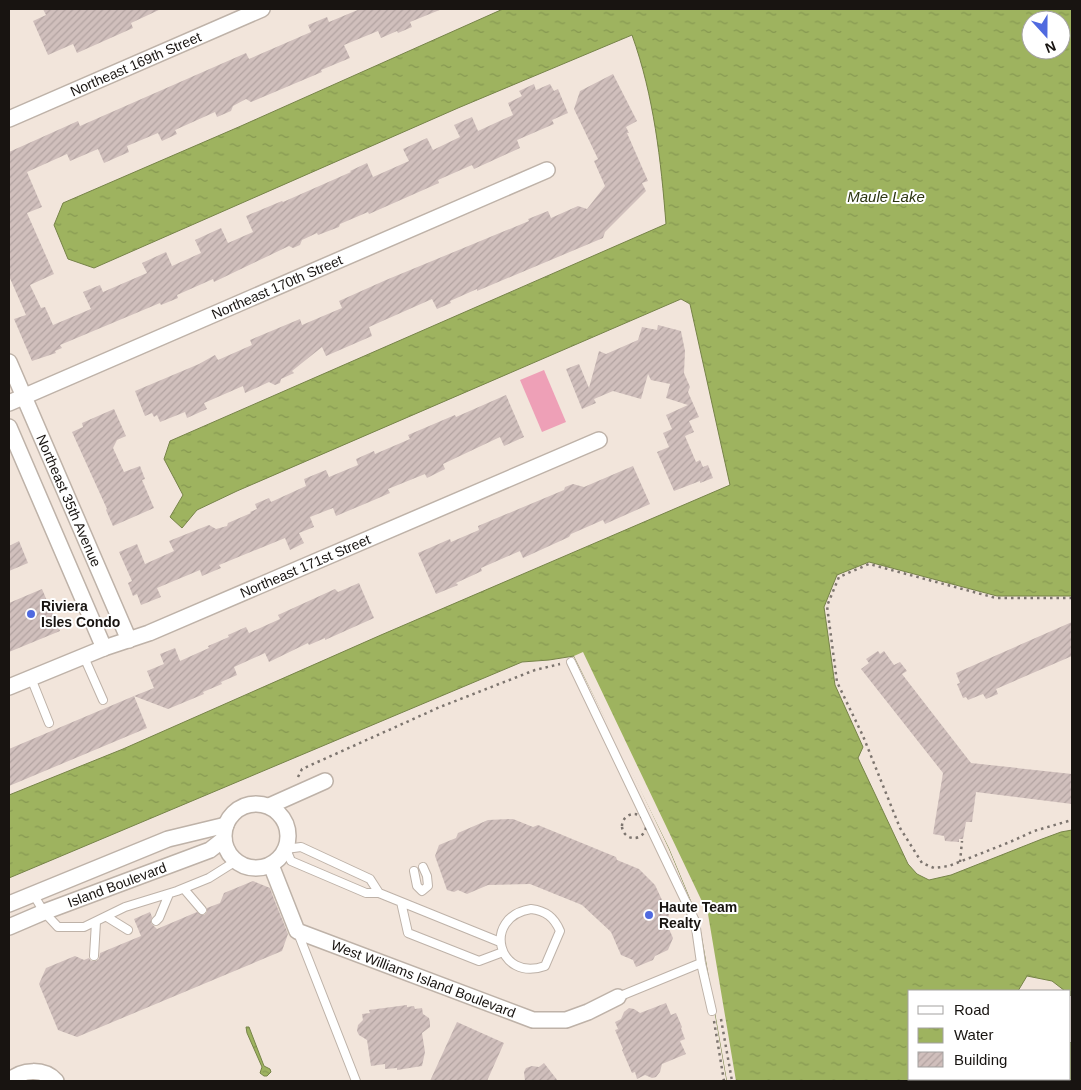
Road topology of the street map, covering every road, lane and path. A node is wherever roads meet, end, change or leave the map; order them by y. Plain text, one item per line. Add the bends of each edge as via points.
1 (262, 9) edge
2 (9, 119) edge
3 (547, 170) dead end
4 (9, 362) edge
5 (24, 396) junction
6 (9, 403) edge
7 (9, 427) edge
8 (599, 440) dead end
9 (1072, 598) edge
10 (129, 640) junction
11 (104, 648) junction
12 (84, 657) junction
13 (571, 662) joint
14 (31, 678) junction
15 (9, 687) edge
16 (103, 700) dead end
17 (50, 723) dead end
18 (325, 781) dead end
19 (287, 798) junction
20 (269, 806) junction
21 (1072, 820) edge
22 (646, 830) joint
23 (225, 832) junction
24 (962, 841) dead end
25 (286, 850) junction
26 (236, 861) junction
27 (959, 863) junction
28 (271, 865) junction
29 (423, 867) dead end
30 (414, 871) dead end
31 (184, 888) junction
32 (422, 891) junction
33 (379, 893) junction
34 (33, 894) junction
35 (169, 894) junction
36 (401, 902) junction
37 (9, 904) edge
38 (418, 908) junction
39 (202, 910) dead end
40 (44, 912) junction
41 (107, 917) junction
42 (156, 920) dead end
43 (96, 922) junction
44 (9, 927) edge
45 (128, 930) dead end
46 (297, 931) junction
47 (500, 942) junction
48 (503, 952) junction
49 (94, 956) dead end
50 (701, 963) junction
51 (618, 997) joint
52 (712, 1011) joint
53 (10, 1076) edge
54 (56, 1081) edge
55 (356, 1081) edge
56 (724, 1081) edge

1 - 2 street, Northeast 169th Street
3 - 5 street, Northeast 170th Street
4 - 5 street, Northeast 35th Avenue
5 - 6 street, Northeast 170th Street
5 - 10 street, Northeast 35th Avenue
7 - 11 street, Northeast 35th Avenue
8 - 10 street, Northeast 171st Street
9 - 27 path via 996,598 869,564 839,577 827,606 837,682 900,828 914,853 927,867 941,868
10 - 11 street, Northeast 171st Street
11 - 12 street, Northeast 171st Street
12 - 14 street, Northeast 171st Street
12 - 16 lane
13 - 19 path via 535,670 449,704 302,770
13 - 50 lane via 695,921
14 - 15 street, Northeast 171st Street
14 - 17 lane
18 - 19 street
19 - 20 street
20 - 23 street, Island Boulevard via 248,805 239,809 231,816
20 - 25 street via 278,812 288,829
21 - 27 path via 1034,831
22 - 22 path via 644,819 638,814 630,815 622,824 624,833 630,838 638,838
23 - 26 street via 225,846
23 - 34 street, Island Boulevard via 168,839
23 - 40 street, Island Boulevard via 210,850
24 - 27 path
25 - 28 street
25 - 33 lane via 291,861 366,893
25 - 33 lane via 301,847 370,879
26 - 28 street via 249,868
26 - 31 lane via 209,878
28 - 46 street
29 - 32 lane via 428,886
30 - 32 lane via 417,886
31 - 35 lane
31 - 39 lane
32 - 38 lane
33 - 36 lane
34 - 37 street, Island Boulevard
34 - 40 lane
35 - 41 lane via 125,907
35 - 42 lane
36 - 38 lane
36 - 48 lane via 408,933 479,961
38 - 47 lane
40 - 43 lane via 58,927 84,927
40 - 44 street, Island Boulevard
41 - 43 lane
41 - 45 lane
43 - 49 lane
46 - 51 street, West Williams Island Boulevard via 532,1020 566,1020
46 - 55 lane
47 - 48 lane
47 - 48 lane via 505,923 521,910 540,910 549,915 560,932 546,966 541,968 516,966
50 - 51 lane
50 - 52 lane
52 - 56 path
53 - 54 street via 33,1071 44,1073

